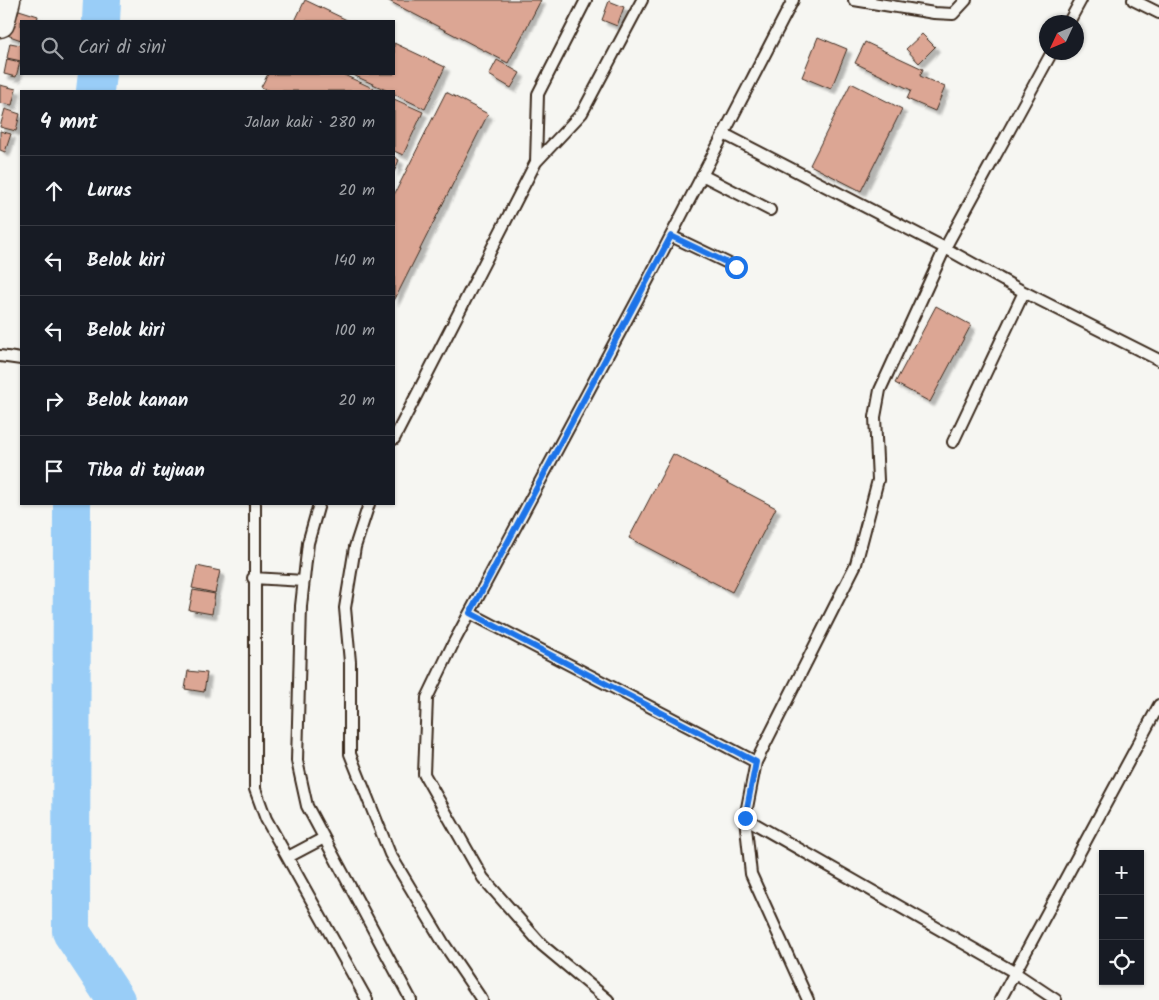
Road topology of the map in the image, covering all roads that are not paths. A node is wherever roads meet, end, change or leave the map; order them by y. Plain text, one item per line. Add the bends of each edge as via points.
1 (6, 0) edge
2 (586, 0) edge
3 (642, 0) edge
4 (793, 0) edge
5 (854, 0) edge
6 (966, 0) edge
7 (1081, 0) edge
8 (1132, 0) edge
9 (1159, 13) edge
10 (1073, 15) edge
11 (0, 23) edge
12 (1048, 60) edge
13 (724, 134) junction
14 (536, 162) junction
15 (702, 175) junction
16 (770, 210) dead end
17 (671, 236) junction
18 (945, 248) junction
19 (736, 267) dead end
20 (1024, 292) junction
21 (0, 356) edge
22 (20, 359) edge
23 (1159, 360) edge
24 (395, 437) edge
25 (953, 442) dead end
26 (255, 505) edge
27 (319, 505) edge
28 (369, 505) edge
29 (253, 578) junction
30 (304, 581) junction
31 (470, 613) junction
32 (1159, 705) edge
33 (756, 762) junction
34 (745, 818) junction
35 (324, 838) junction
36 (288, 857) junction
37 (1014, 972) junction
38 (367, 1000) edge
39 (411, 1000) edge
40 (482, 1000) edge
41 (608, 1000) edge
42 (808, 1000) edge
43 (1000, 1000) edge
44 (1056, 1000) edge

1 - 11 main road
2 - 14 lane via 538,94
3 - 14 lane via 582,113
4 - 13 lane
5 - 6 lane via 953,14
7 - 10 lane
8 - 9 lane
12 - 18 lane
13 - 15 lane
13 - 18 lane
14 - 24 lane
15 - 16 lane
15 - 17 lane
17 - 19 lane
17 - 31 lane
18 - 20 lane
18 - 33 lane via 880,390 875,417 878,480 856,564
20 - 23 lane
20 - 25 lane
21 - 22 lane
26 - 29 lane
27 - 30 lane via 308,542
28 - 40 lane via 355,547 345,608 350,662 350,754 390,854
29 - 30 lane
29 - 36 lane via 255,789 266,819
30 - 35 lane via 298,761 306,806
31 - 33 lane
31 - 41 lane via 427,698 424,774 483,878 542,945
32 - 37 lane
33 - 34 lane
34 - 37 lane
34 - 42 lane via 751,874
35 - 36 lane
35 - 39 lane
36 - 38 lane
37 - 43 lane
37 - 44 lane

